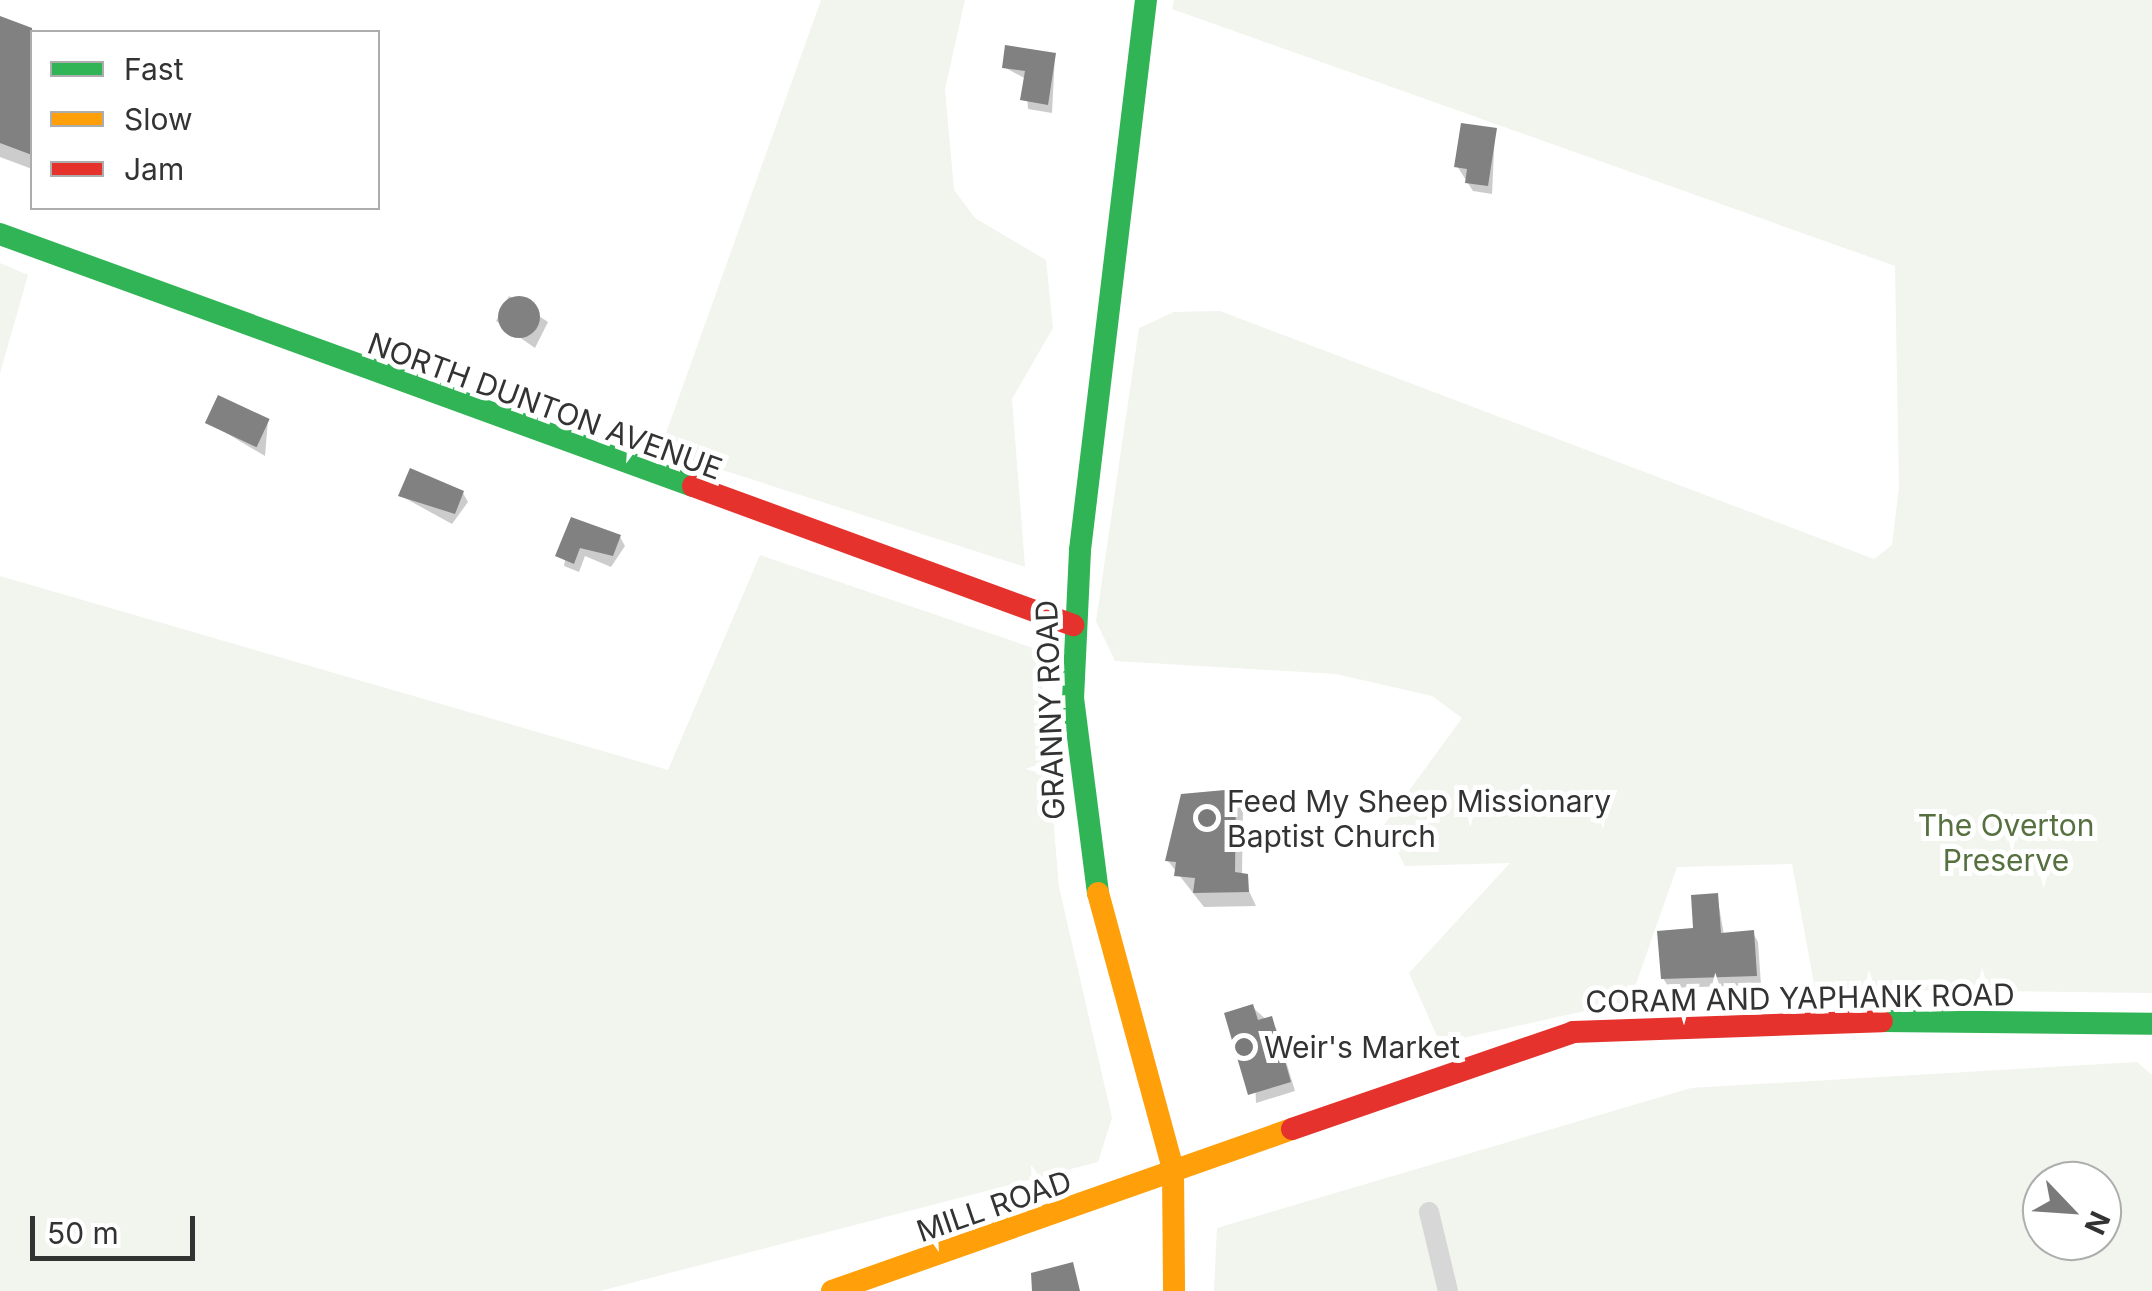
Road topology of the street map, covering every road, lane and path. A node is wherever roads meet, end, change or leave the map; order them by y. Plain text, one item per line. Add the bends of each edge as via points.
1 (1146, 0) edge
2 (0, 234) edge
3 (1072, 625) junction
4 (2152, 1024) edge
5 (1173, 1170) junction
6 (1429, 1212) dead end
7 (832, 1291) edge
8 (1174, 1291) edge
9 (1448, 1291) edge

1 - 3 street, GRANNY ROAD
2 - 3 street, NORTH DUNTON AVENUE
3 - 5 street, GRANNY ROAD via 1085,844
4 - 5 street, CORAM AND YAPHANK ROAD via 1773,1022 1573,1032 1471,1060
5 - 7 street, MILL ROAD
5 - 8 street, GRANNY ROAD
6 - 9 street

